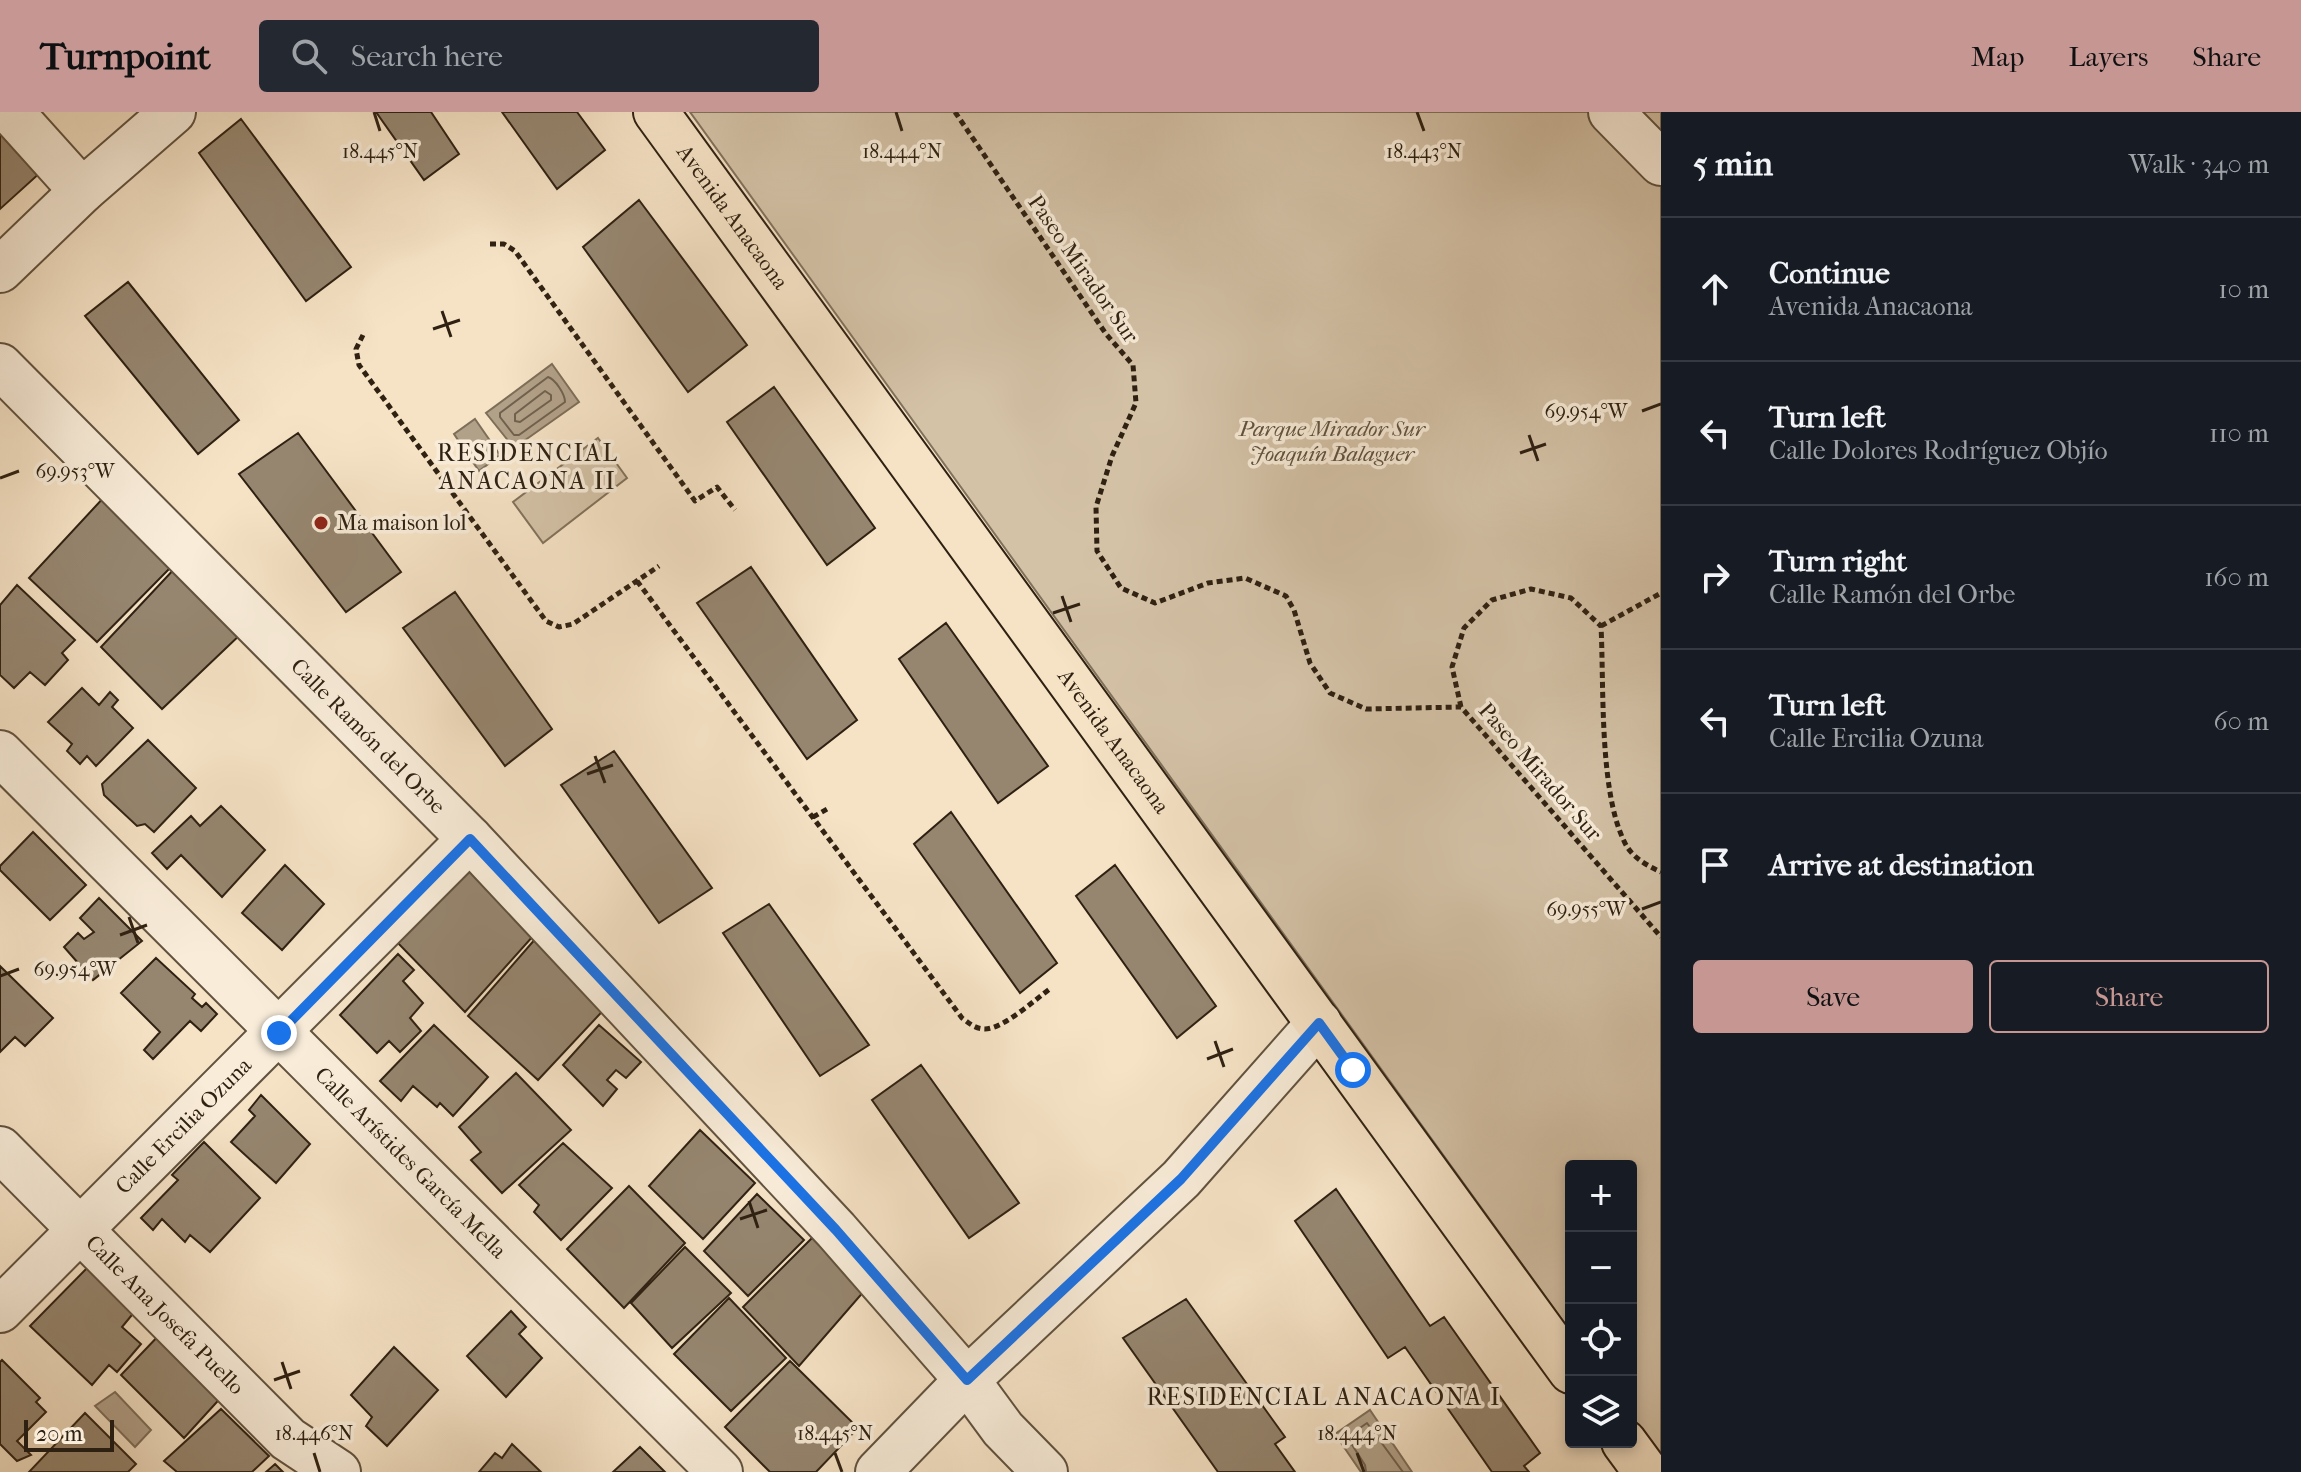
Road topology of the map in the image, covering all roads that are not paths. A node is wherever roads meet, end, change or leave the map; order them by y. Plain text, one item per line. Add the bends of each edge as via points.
1 (11, 112) edge
2 (173, 112) edge
3 (656, 112) edge
4 (1611, 112) edge
5 (1661, 163) edge
6 (82, 191) junction
7 (0, 270) edge
8 (0, 366) edge
9 (0, 753) edge
10 (470, 839) junction
11 (1319, 1023) junction
12 (279, 1033) junction
13 (0, 1149) edge
14 (82, 1231) junction
15 (0, 1310) edge
16 (1565, 1363) edge
17 (967, 1380) junction
18 (1628, 1448) edge
19 (338, 1472) edge
20 (720, 1472) edge
21 (878, 1472) edge
22 (1045, 1472) edge
23 (1646, 1472) edge

1 - 6 street
2 - 6 street
3 - 11 main road, Avenida Anacaona
4 - 5 street
6 - 7 street
8 - 10 street, Calle Ramón del Orbe
9 - 12 street, Calle Arístides García Mella
10 - 12 street, Calle Ercilia Ozuna
10 - 17 street, Calle Ramón del Orbe via 836,1230
11 - 16 main road, Avenida Anacaona
11 - 17 street via 1181,1179
12 - 14 street, Calle Ercilia Ozuna
12 - 20 street, Calle Arístides García Mella
13 - 14 street, Calle Ana Josefa Puello
14 - 15 street, Calle Ercilia Ozuna
14 - 19 street, Calle Ana Josefa Puello via 288,1439
17 - 21 street
17 - 22 street, Calle Ramón del Orbe via 1003,1429
18 - 23 main road

